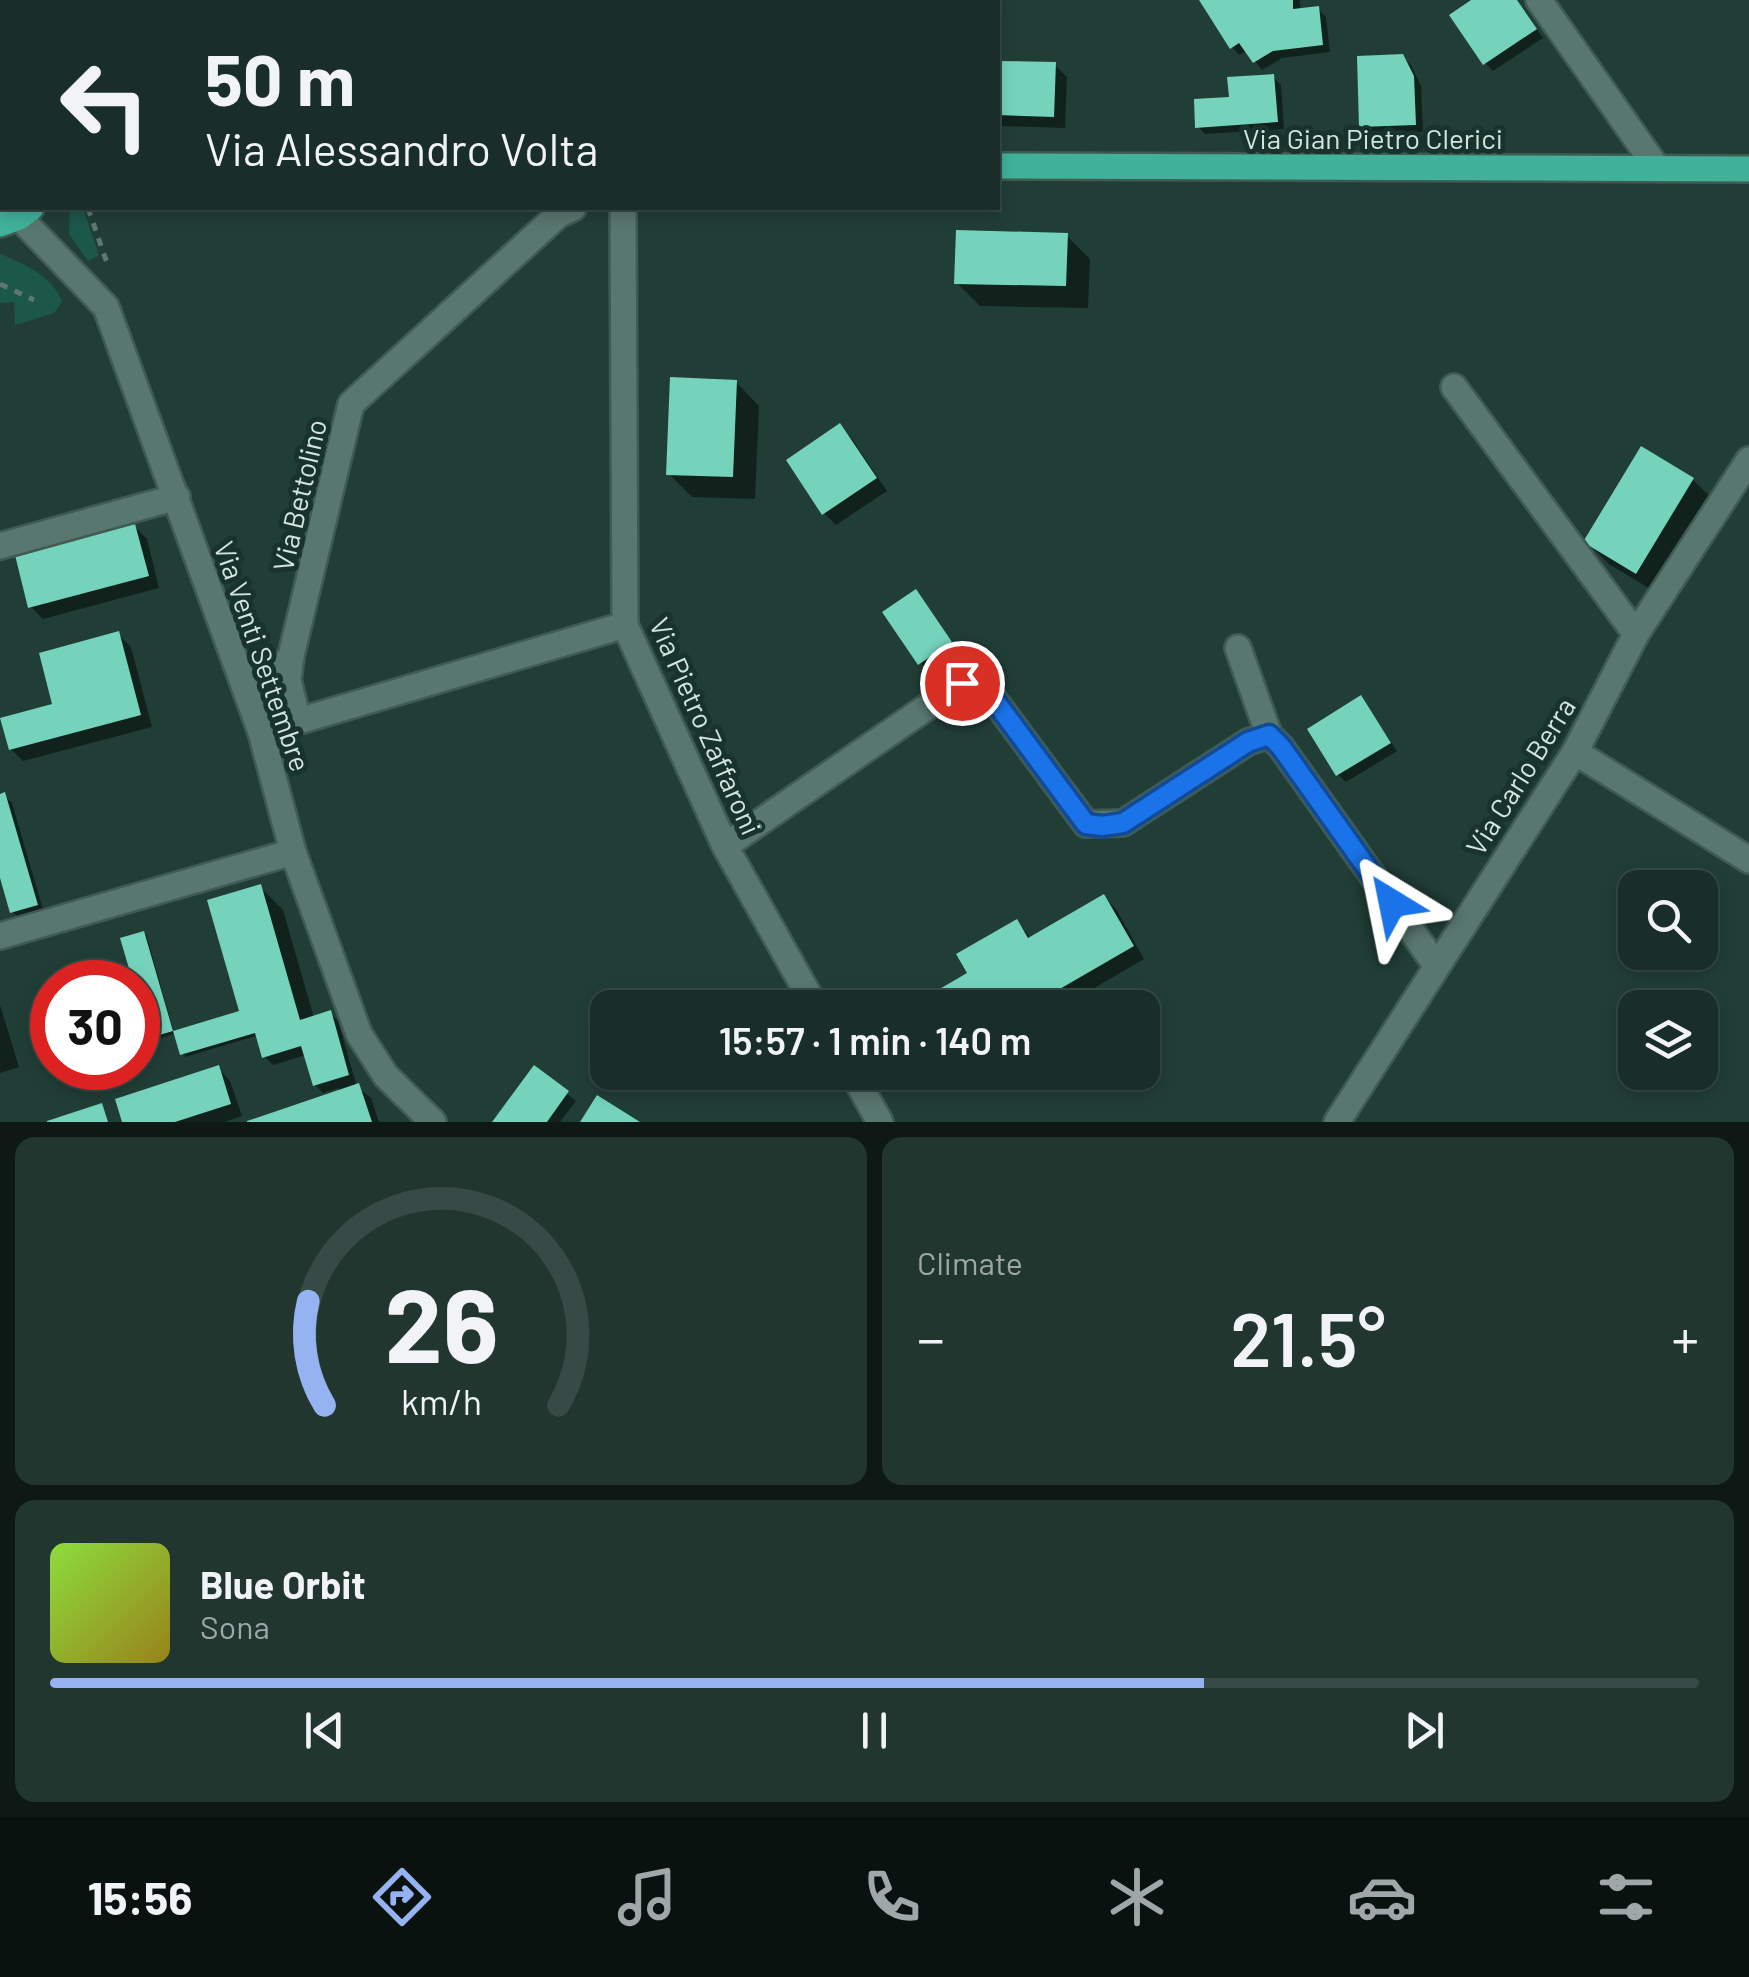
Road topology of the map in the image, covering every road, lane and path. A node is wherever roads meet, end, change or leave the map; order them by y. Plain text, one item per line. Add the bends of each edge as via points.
1 (1539, 0) edge
2 (1000, 166) edge
3 (1656, 168) junction
4 (1749, 169) edge
5 (89, 210) edge
6 (569, 210) edge
7 (623, 210) edge
8 (17, 217) edge
9 (76, 276) junction
10 (0, 284) edge
11 (34, 300) dead end
12 (1454, 387) dead end
13 (1749, 460) edge
14 (177, 497) junction
15 (0, 546) edge
16 (625, 625) junction
17 (1636, 634) junction
18 (1238, 648) dead end
19 (291, 656) junction
20 (243, 683) junction
21 (298, 721) junction
22 (261, 732) junction
23 (1269, 735) junction
24 (1574, 752) junction
25 (725, 846) junction
26 (293, 852) junction
27 (1749, 860) edge
28 (0, 936) edge
29 (1436, 965) junction
30 (806, 990) edge
31 (862, 1090) edge
32 (433, 1122) edge
33 (880, 1122) edge
34 (1337, 1122) edge

1 - 3 street
2 - 3 main road, Via Gian Pietro Clerici
3 - 4 main road, Via Gian Pietro Clerici
5 - 9 path via 106,263
6 - 19 street, Via Bettolino via 351,404
7 - 16 street, Via Pietro Zaffaroni
8 - 9 street, Via Venti Settembre
9 - 14 street, Via Venti Settembre via 106,307
10 - 11 path
12 - 17 street
13 - 17 street, Via Carlo Berra
14 - 15 street
14 - 20 street, Via Venti Settembre
16 - 21 street
16 - 25 street, Via Pietro Zaffaroni
17 - 24 street, Via Carlo Berra
18 - 23 street
19 - 20 street via 275,677
19 - 21 street, Via Bettolino via 288,680
20 - 22 street, Via Venti Settembre
21 - 22 street
22 - 26 street, Via Venti Settembre
23 - 25 street via 1123,823 1086,824 989,693 962,683
23 - 29 street
24 - 27 street
24 - 29 street, Via Carlo Berra
25 - 30 street, Via Pietro Zaffaroni
26 - 28 street
26 - 32 street, Via Venti Settembre via 359,1034 386,1076
29 - 34 street, Via Carlo Berra
31 - 33 street

